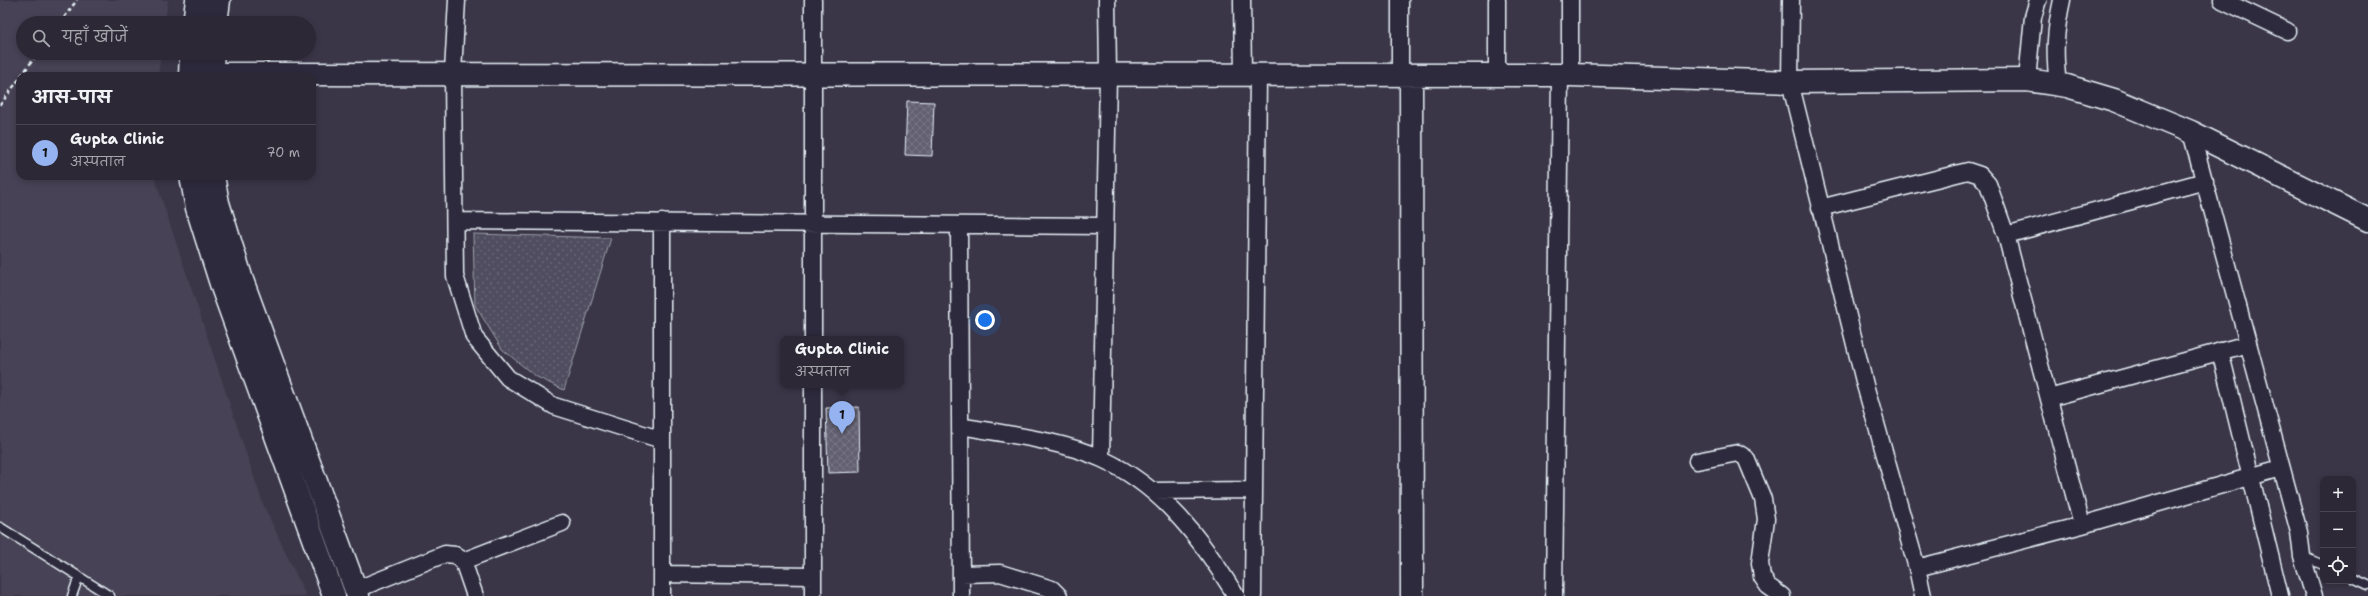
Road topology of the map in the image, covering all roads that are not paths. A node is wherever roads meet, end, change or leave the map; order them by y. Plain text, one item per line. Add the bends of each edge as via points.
1 (197, 0) edge
2 (219, 0) edge
3 (457, 0) edge
4 (813, 0) edge
5 (1107, 0) edge
6 (1242, 0) edge
7 (1400, 0) edge
8 (1497, 0) edge
9 (1570, 0) edge
10 (1791, 0) edge
11 (2038, 0) edge
12 (2062, 0) edge
13 (2222, 0) edge
14 (195, 16) edge
15 (217, 16) edge
16 (2287, 31) dead end
17 (2030, 46) junction
18 (2054, 50) junction
19 (207, 60) edge
20 (198, 71) edge
21 (453, 72) junction
22 (813, 74) junction
23 (1108, 75) junction
24 (1250, 75) junction
25 (1405, 75) junction
26 (1497, 75) junction
27 (1565, 75) junction
28 (2027, 80) junction
29 (1790, 82) junction
30 (2058, 85) junction
31 (2191, 132) junction
32 (192, 180) edge
33 (214, 180) edge
34 (2205, 181) junction
35 (1820, 208) junction
36 (2368, 220) edge
37 (455, 221) junction
38 (662, 222) junction
39 (813, 223) junction
40 (958, 224) junction
41 (1105, 226) junction
42 (2006, 235) junction
43 (813, 336) edge
44 (2248, 344) junction
45 (2220, 352) junction
46 (813, 388) edge
47 (2049, 398) junction
48 (960, 426) junction
49 (662, 440) junction
50 (1101, 458) junction
51 (1697, 461) dead end
52 (2282, 468) junction
53 (2250, 476) junction
54 (1254, 490) junction
55 (1152, 491) junction
56 (562, 523) dead end
57 (2082, 525) junction
58 (0, 527) edge
59 (2302, 556) junction
60 (463, 561) junction
61 (2320, 564) edge
62 (1917, 568) junction
63 (662, 574) junction
64 (961, 574) junction
65 (79, 576) junction
66 (813, 576) junction
67 (2356, 579) edge
68 (2368, 585) edge
69 (354, 587) edge
70 (331, 590) edge
71 (72, 596) edge
72 (110, 596) edge
73 (475, 596) edge
74 (662, 596) edge
75 (813, 596) edge
76 (961, 596) edge
77 (1060, 596) edge
78 (1236, 596) edge
79 (1253, 596) edge
80 (1412, 596) edge
81 (1554, 596) edge
82 (1782, 596) edge
83 (1923, 596) edge
84 (2280, 596) edge
85 (2314, 596) edge

1 - 14 street
2 - 15 street
3 - 21 street
4 - 22 street
5 - 23 street
6 - 24 street
7 - 25 street
8 - 26 street
9 - 27 street
10 - 29 street
11 - 17 street
12 - 18 street
13 - 16 street
17 - 18 street
17 - 28 street
18 - 30 street
19 - 20 street
20 - 21 street
21 - 22 street
21 - 37 street
22 - 23 street
22 - 39 street
23 - 24 street
23 - 41 street
24 - 25 street
24 - 54 street
25 - 26 street
25 - 80 street
26 - 27 street
27 - 29 street
27 - 81 street
28 - 29 street
28 - 30 street
29 - 35 street
30 - 31 street via 2114,100
31 - 34 street
31 - 36 street
32 - 70 street via 197,208 222,287
33 - 69 street via 218,203 242,280
34 - 42 street
34 - 44 street
35 - 42 street via 1968,171 1980,175 1988,184
35 - 62 street via 1865,385
37 - 38 street
37 - 49 street via 455,276 474,337 508,378 554,406
38 - 39 street
38 - 49 street
39 - 40 street
39 - 43 street
40 - 41 street
40 - 48 street
41 - 50 street
42 - 47 street
44 - 45 street
44 - 52 street
45 - 47 street
45 - 53 street
46 - 66 street
47 - 57 street
48 - 50 street via 1050,443
48 - 64 street
49 - 63 street
50 - 55 street via 1136,476
51 - 82 street via 1738,453 1746,458 1763,499 1766,519 1760,563 1762,577 1768,586
52 - 53 street
52 - 59 street via 2299,532
53 - 57 street
53 - 84 street
54 - 55 street
54 - 79 street
55 - 78 street via 1185,521 1216,562
56 - 60 street
57 - 62 street
58 - 65 lane
59 - 61 lane
59 - 85 street
60 - 69 street via 455,555 445,554
60 - 73 street
62 - 83 street
63 - 66 street
63 - 74 street
64 - 76 street
64 - 77 street via 1000,573 1052,589
65 - 71 lane
65 - 72 lane
66 - 75 street
67 - 68 lane
69 - 70 street

